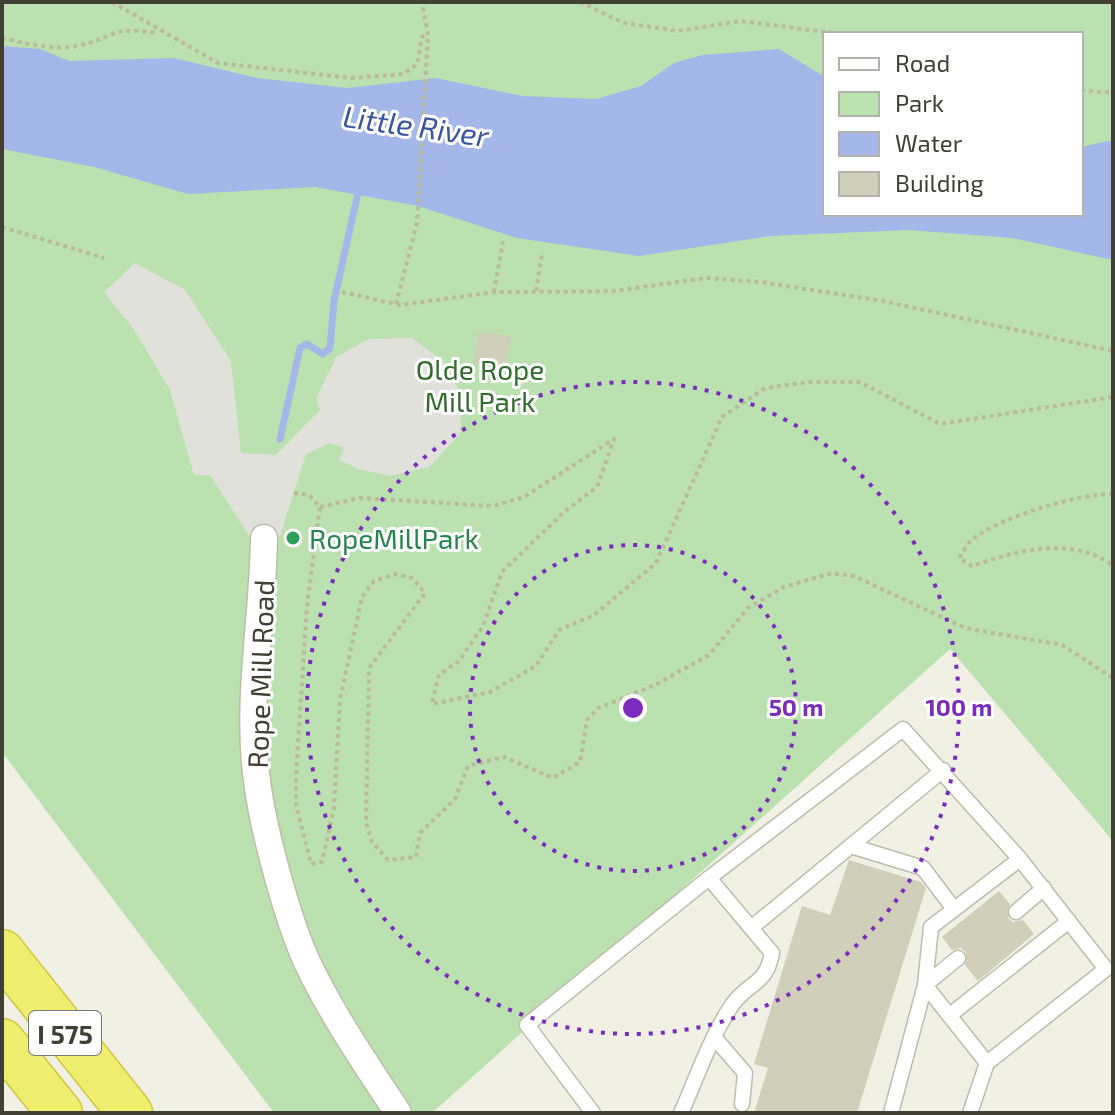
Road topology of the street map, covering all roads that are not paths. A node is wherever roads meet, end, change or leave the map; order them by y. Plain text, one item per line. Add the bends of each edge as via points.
1 (264, 538) dead end
2 (943, 770) junction
3 (851, 846) junction
4 (1020, 859) junction
5 (709, 878) junction
6 (1044, 888) junction
7 (954, 909) junction
8 (1016, 912) dead end
9 (1069, 921) junction
10 (751, 928) junction
11 (2, 952) edge
12 (958, 958) dead end
13 (925, 985) junction
14 (950, 1015) junction
15 (714, 1037) junction
16 (2, 1041) edge
17 (987, 1063) junction
18 (2, 1090) edge
19 (742, 1104) dead end
20 (20, 1113) edge
21 (60, 1113) edge
22 (130, 1113) edge
23 (398, 1113) edge
24 (593, 1113) edge
25 (681, 1113) edge
26 (891, 1113) edge
27 (970, 1113) edge

1 - 23 street, Rope Mill Road via 255,678 256,780 306,960
2 - 3 lane
2 - 4 lane
2 - 5 lane via 903,729
3 - 7 lane via 923,868
3 - 10 lane
4 - 6 lane
4 - 7 lane
5 - 10 lane
5 - 24 lane via 527,1025
6 - 8 lane
6 - 9 lane
7 - 13 lane via 931,927
9 - 14 lane
9 - 17 lane via 1106,969
10 - 15 lane via 772,953 769,972 734,1002
11 - 22 highway, I 575
12 - 13 lane
13 - 14 lane
13 - 26 lane
14 - 17 lane
15 - 19 lane via 745,1073
15 - 25 lane
16 - 21 highway
17 - 27 lane
18 - 20 highway

